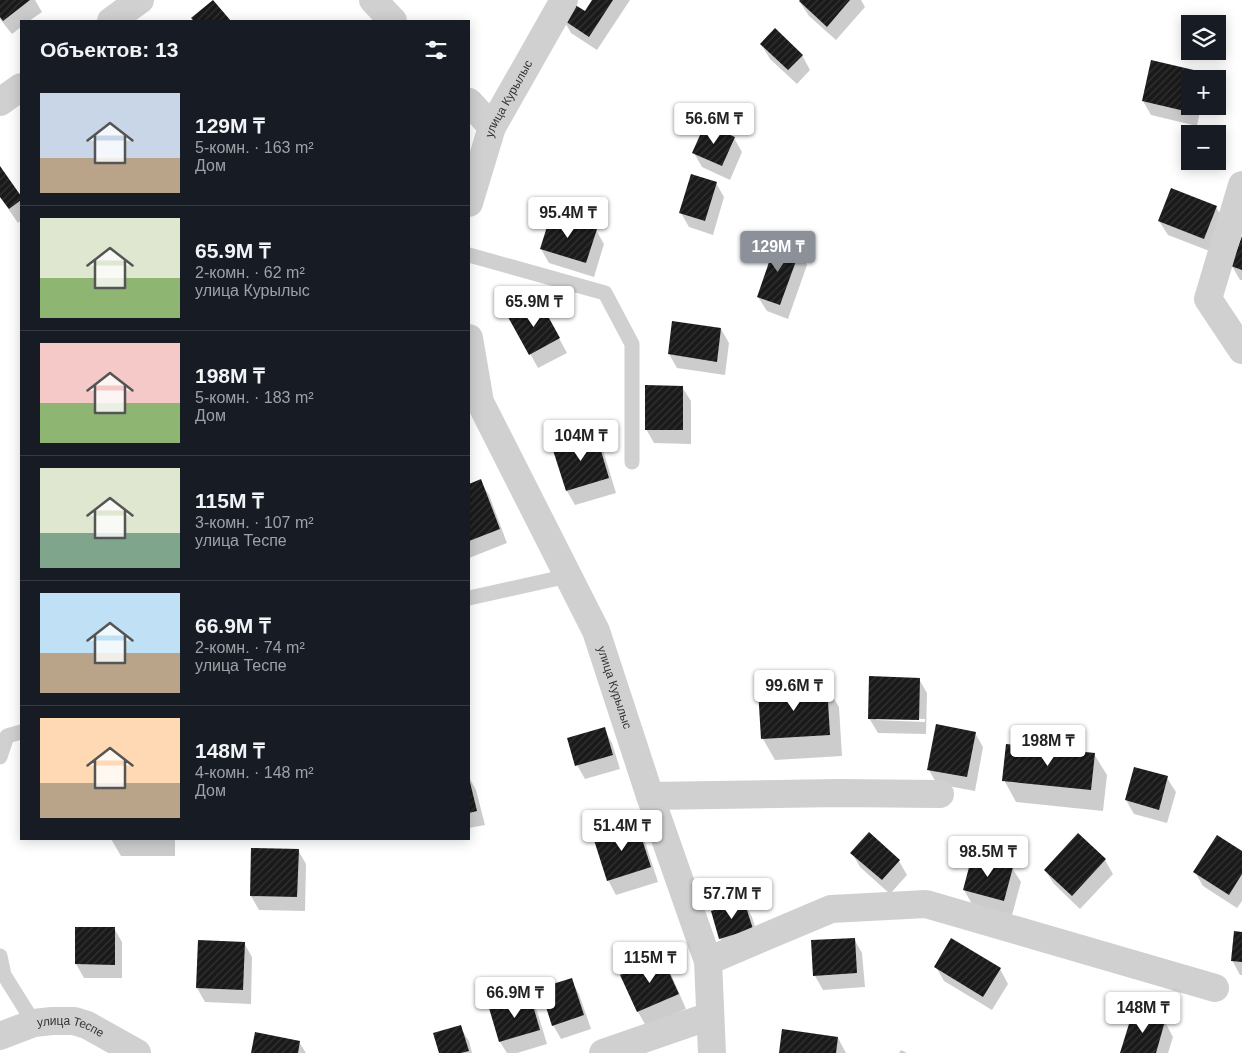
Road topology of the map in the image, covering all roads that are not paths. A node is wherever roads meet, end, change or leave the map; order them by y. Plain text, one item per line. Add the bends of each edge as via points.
1 (140, 0) edge
2 (373, 0) edge
3 (564, 0) edge
4 (111, 20) edge
5 (392, 20) edge
6 (20, 87) edge
7 (0, 102) edge
8 (470, 103) edge
9 (492, 127) junction
10 (476, 163) edge
11 (1242, 185) edge
12 (470, 197) edge
13 (470, 255) edge
14 (470, 344) edge
15 (1242, 350) edge
16 (632, 462) dead end
17 (568, 576) junction
18 (470, 598) edge
19 (20, 732) edge
20 (0, 757) edge
21 (940, 794) dead end
22 (650, 796) junction
23 (0, 956) edge
24 (708, 960) junction
25 (1215, 988) dead end
26 (710, 1016) junction
27 (34, 1023) junction
28 (0, 1036) edge
29 (137, 1053) edge
30 (604, 1053) edge
31 (712, 1053) edge

1 - 4 street
2 - 5 street
3 - 9 street, улица Курылыс
6 - 7 street
8 - 9 street
9 - 10 street, улица Курылыс
10 - 12 street, улица Курылыс
11 - 15 street via 1208,299
13 - 16 lane via 605,293 632,344
14 - 17 street, улица Курылыс via 480,402
17 - 18 lane
17 - 22 street, улица Курылыс via 596,631
19 - 20 lane via 7,736
21 - 22 street
22 - 24 street, улица Курылыс
23 - 27 lane via 4,975
24 - 25 street via 831,909 926,904
24 - 26 street, улица Курылыс
26 - 30 street
26 - 31 street, улица Курылыс
27 - 28 street, улица Теспе
27 - 29 street, улица Теспе via 74,1021

